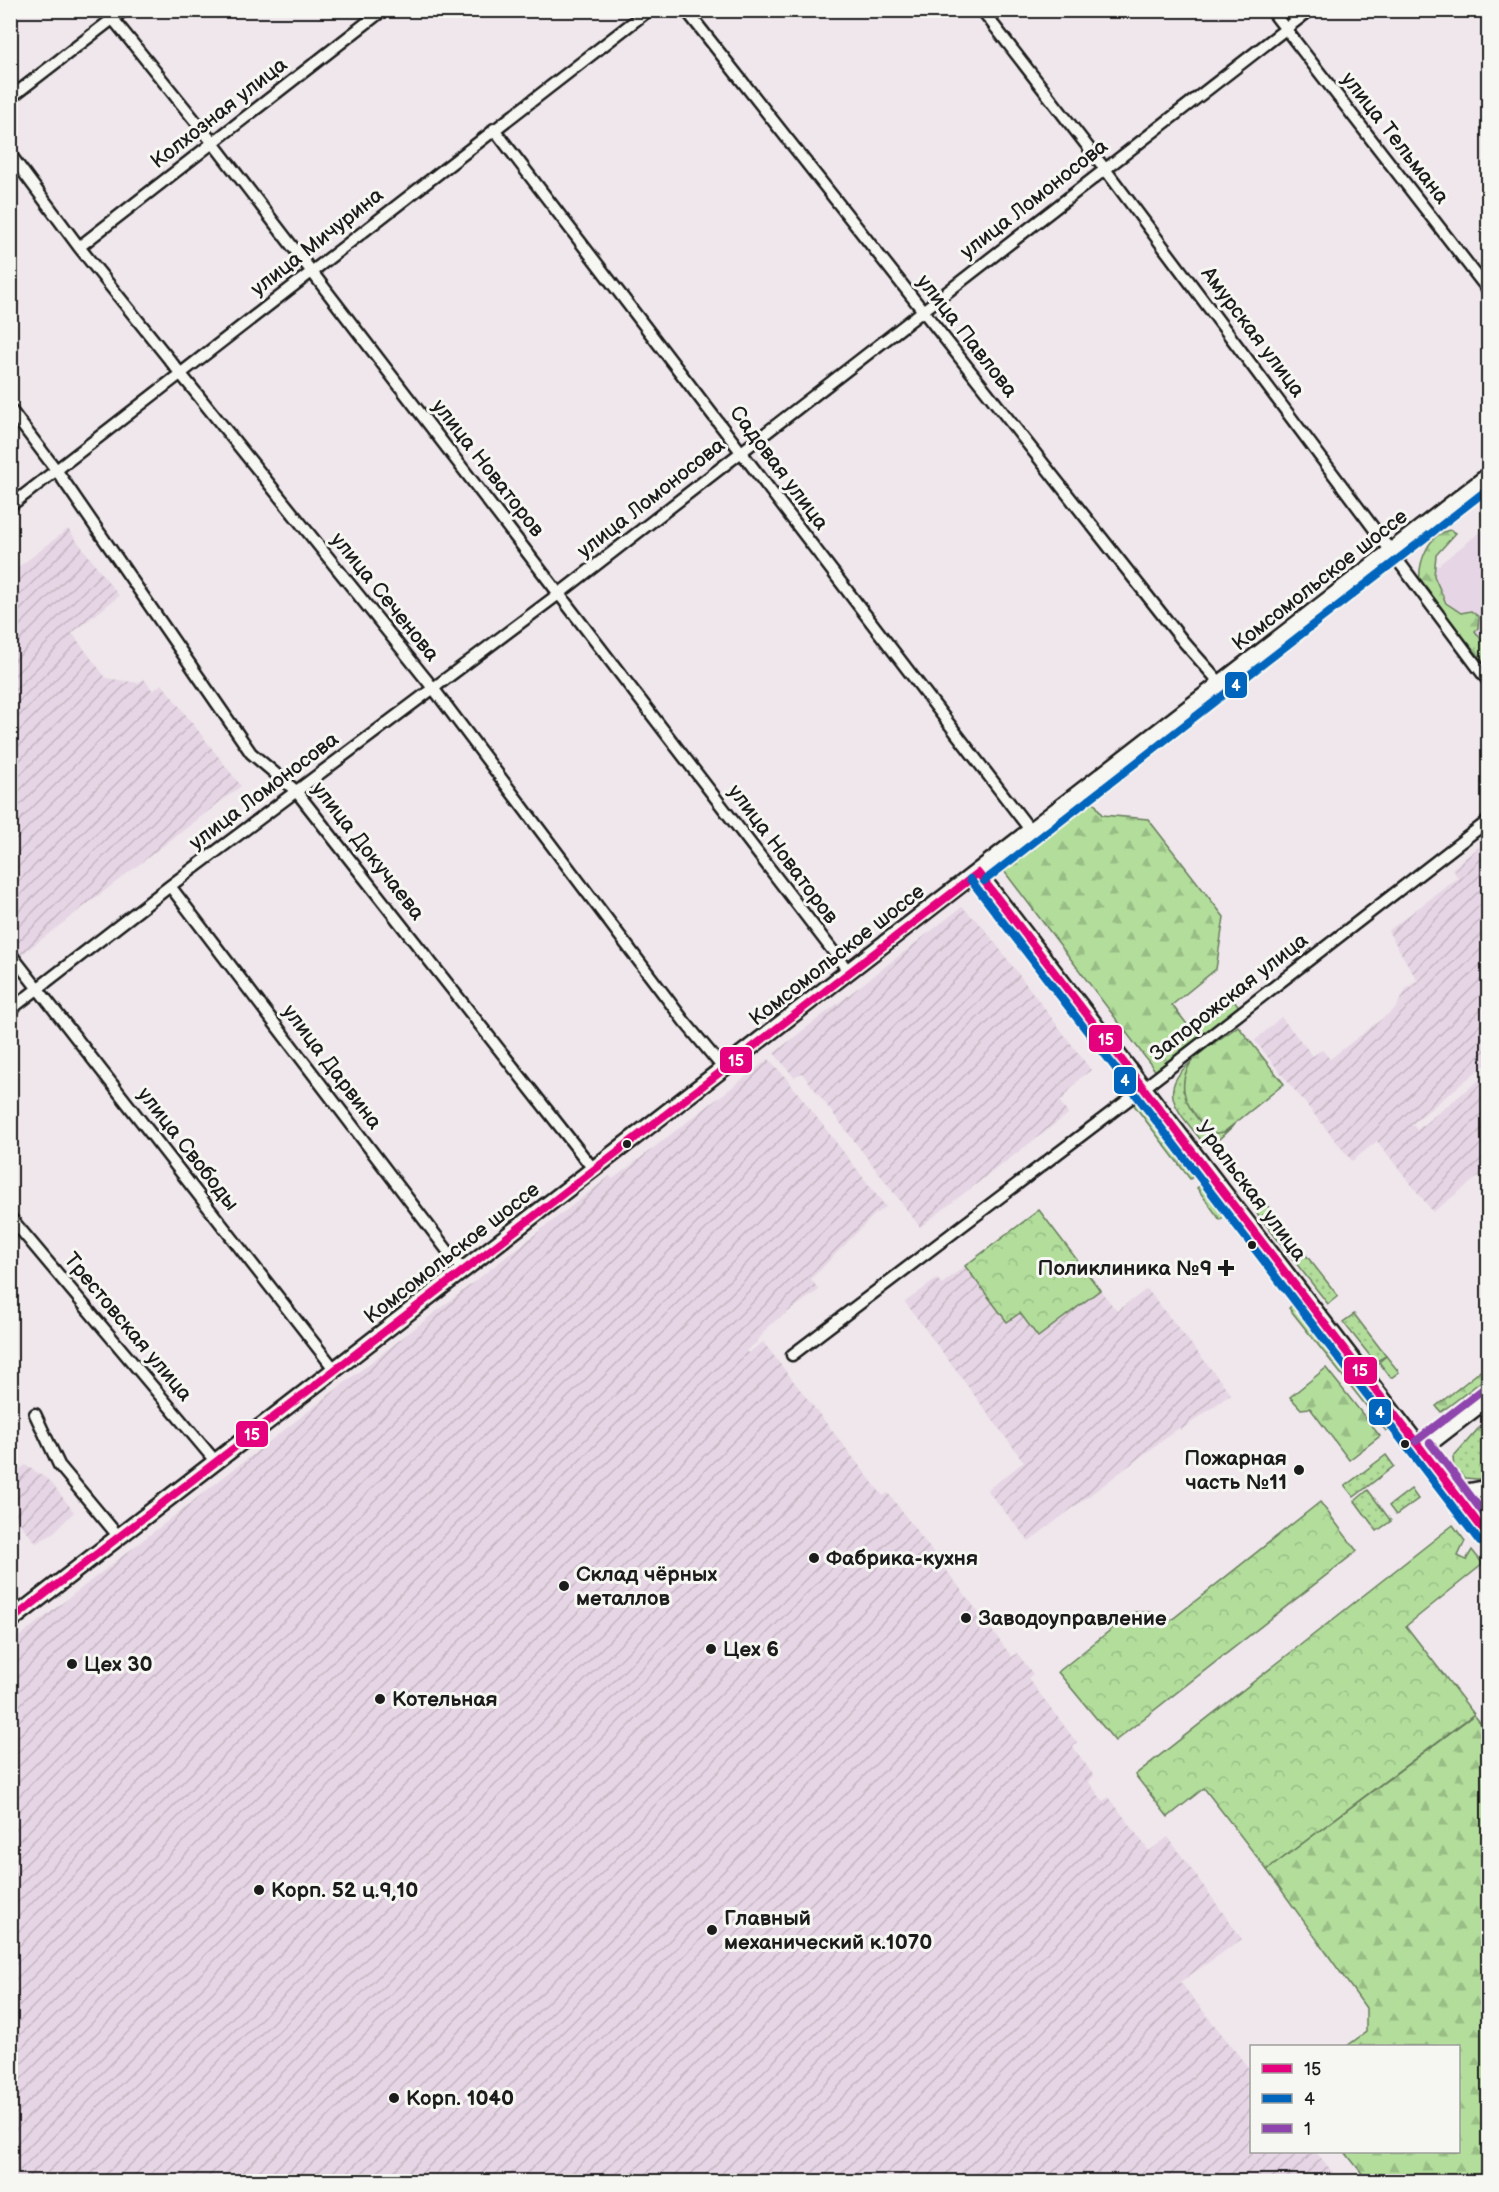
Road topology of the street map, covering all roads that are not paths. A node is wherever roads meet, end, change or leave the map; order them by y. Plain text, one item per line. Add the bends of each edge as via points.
1 (124, 10) edge
2 (383, 10) edge
3 (649, 10) edge
4 (686, 10) edge
5 (982, 10) edge
6 (1271, 10) edge
7 (1310, 10) edge
8 (113, 19) junction
9 (1286, 29) junction
10 (10, 98) edge
11 (494, 129) junction
12 (213, 143) junction
13 (10, 154) edge
14 (1105, 169) junction
15 (79, 247) junction
16 (311, 272) junction
17 (1488, 290) edge
18 (922, 311) junction
19 (179, 373) junction
20 (10, 409) edge
21 (742, 452) junction
22 (57, 471) junction
23 (1488, 476) edge
24 (10, 506) edge
25 (1392, 551) junction
26 (560, 593) junction
27 (1488, 681) edge
28 (1221, 684) junction
29 (433, 688) junction
30 (296, 791) junction
31 (1488, 821) edge
32 (1031, 831) junction
33 (978, 873) junction
34 (170, 886) junction
35 (10, 953) edge
36 (849, 972) junction
37 (39, 988) junction
38 (10, 1010) edge
39 (724, 1069) junction
40 (1145, 1087) junction
41 (594, 1170) junction
42 (10, 1217) edge
43 (463, 1271) junction
44 (792, 1355) dead end
45 (335, 1370) junction
46 (1488, 1398) edge
47 (35, 1414) dead end
48 (1422, 1449) junction
49 (216, 1462) junction
50 (1488, 1488) edge
51 (1456, 1494) junction
52 (1487, 1531) edge
53 (119, 1537) junction
54 (10, 1621) edge

1 - 8 street
2 - 12 street, Колхозная улица
3 - 11 street, улица Мичурина
4 - 18 street, улица Павлова
5 - 14 street, Амурская улица
6 - 9 street, улица Тельмана
7 - 9 street, улица Ломоносова
8 - 10 street
8 - 12 street, улица Новаторов
9 - 14 street, улица Ломоносова
9 - 17 street, улица Тельмана
11 - 16 street, улица Мичурина
11 - 21 street, Садовая улица
12 - 15 street, Колхозная улица
12 - 16 street, улица Новаторов
13 - 15 street, улица Сеченова
14 - 18 street, улица Ломоносова
14 - 25 street, Амурская улица
15 - 19 street, улица Сеченова
16 - 19 street, улица Мичурина
16 - 26 street, улица Новаторов
18 - 21 street, улица Ломоносова
18 - 28 street, улица Павлова
19 - 22 street, улица Мичурина
19 - 29 street, улица Сеченова
20 - 22 street, улица Докучаева
21 - 26 street, улица Ломоносова
21 - 32 street, Садовая улица
22 - 24 street, улица Мичурина
22 - 30 street, улица Докучаева via 251,753
23 - 25 main road, Комсомольское шоссе
25 - 27 street, Амурская улица
25 - 28 main road, Комсомольское шоссе
26 - 29 street, улица Ломоносова
26 - 36 street, улица Новаторов
28 - 32 main road, Комсомольское шоссе
29 - 30 street, улица Ломоносова
29 - 39 street, улица Сеченова
30 - 34 street, улица Ломоносова
30 - 41 street, улица Докучаева
31 - 40 street, Запорожская улица
32 - 33 main road, Комсомольское шоссе
33 - 36 main road, Комсомольское шоссе
33 - 40 main road, Уральская улица
34 - 37 street, улица Ломоносова
34 - 43 street, улица Дарвина
35 - 37 street, улица Свободы
36 - 39 main road, Комсомольское шоссе
37 - 38 street, улица Ломоносова
37 - 45 street, улица Свободы
39 - 41 main road, Комсомольское шоссе
40 - 44 street, Запорожская улица
40 - 48 main road, Уральская улица
41 - 43 main road, Комсомольское шоссе
42 - 49 street, Трестовская улица
43 - 45 main road, Комсомольское шоссе
45 - 49 main road, Комсомольское шоссе
46 - 48 main road
47 - 53 street via 59,1465
48 - 51 main road, Уральская улица
49 - 53 main road, Комсомольское шоссе
50 - 51 main road
51 - 52 main road, Уральская улица
53 - 54 main road, Комсомольское шоссе

